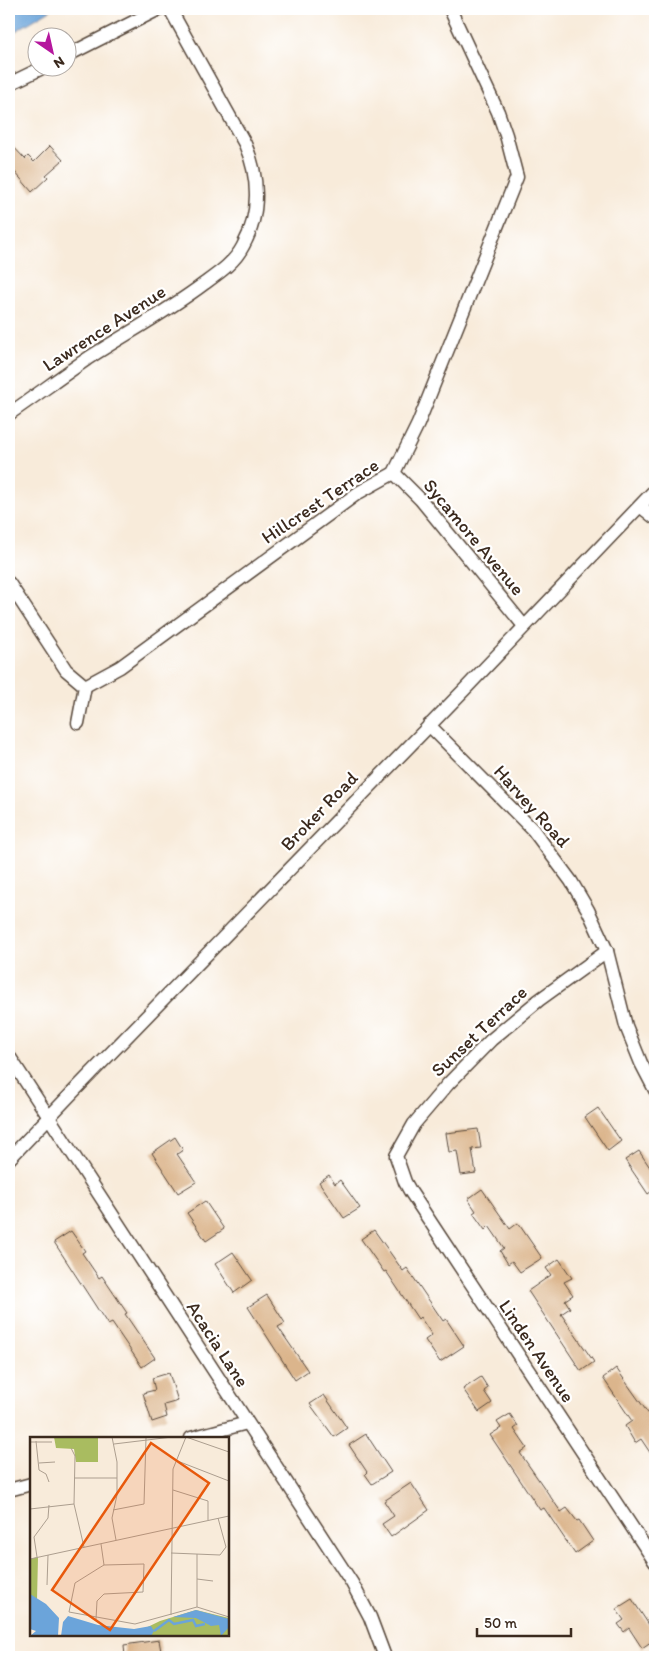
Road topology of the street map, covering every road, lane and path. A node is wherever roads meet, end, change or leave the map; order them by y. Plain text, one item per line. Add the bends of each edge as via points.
1 (159, 9) edge
2 (170, 9) edge
3 (450, 9) edge
4 (78, 50) edge
5 (28, 75) edge
6 (9, 84) edge
7 (9, 414) edge
8 (394, 473) junction
9 (655, 490) edge
10 (640, 506) junction
11 (655, 518) edge
12 (9, 583) edge
13 (524, 626) junction
14 (85, 686) junction
15 (78, 723) dead end
16 (429, 725) junction
17 (607, 951) junction
18 (9, 1056) edge
19 (655, 1090) edge
20 (48, 1118) junction
21 (396, 1156) joint
22 (9, 1159) edge
23 (247, 1423) junction
24 (195, 1437) edge
25 (30, 1484) edge
26 (9, 1490) edge
27 (655, 1562) edge
28 (386, 1657) edge

1 - 4 street
2 - 7 street, Lawrence Avenue via 251,156 257,205 248,236 232,261 186,297
3 - 8 street, Hillcrest Terrace via 498,112 517,177 418,424
5 - 6 street
8 - 13 street, Sycamore Avenue via 421,500
8 - 14 street, Hillcrest Terrace via 358,493 120,667
9 - 10 street, Broker Road
10 - 11 street
10 - 13 street, Broker Road
12 - 14 street via 66,670
13 - 16 street, Broker Road
14 - 15 street
16 - 17 street, Harvey Road via 533,830 571,881
16 - 20 street, Broker Road
17 - 19 street, Harvey Road via 626,1026
17 - 21 street, Sunset Terrace via 539,1000 491,1040 414,1124
18 - 20 street, Acacia Lane
20 - 22 street, Broker Road
20 - 23 street, Acacia Lane
21 - 27 street, Linden Avenue via 410,1191
23 - 24 street
23 - 28 street, Acacia Lane via 352,1582
25 - 26 street

